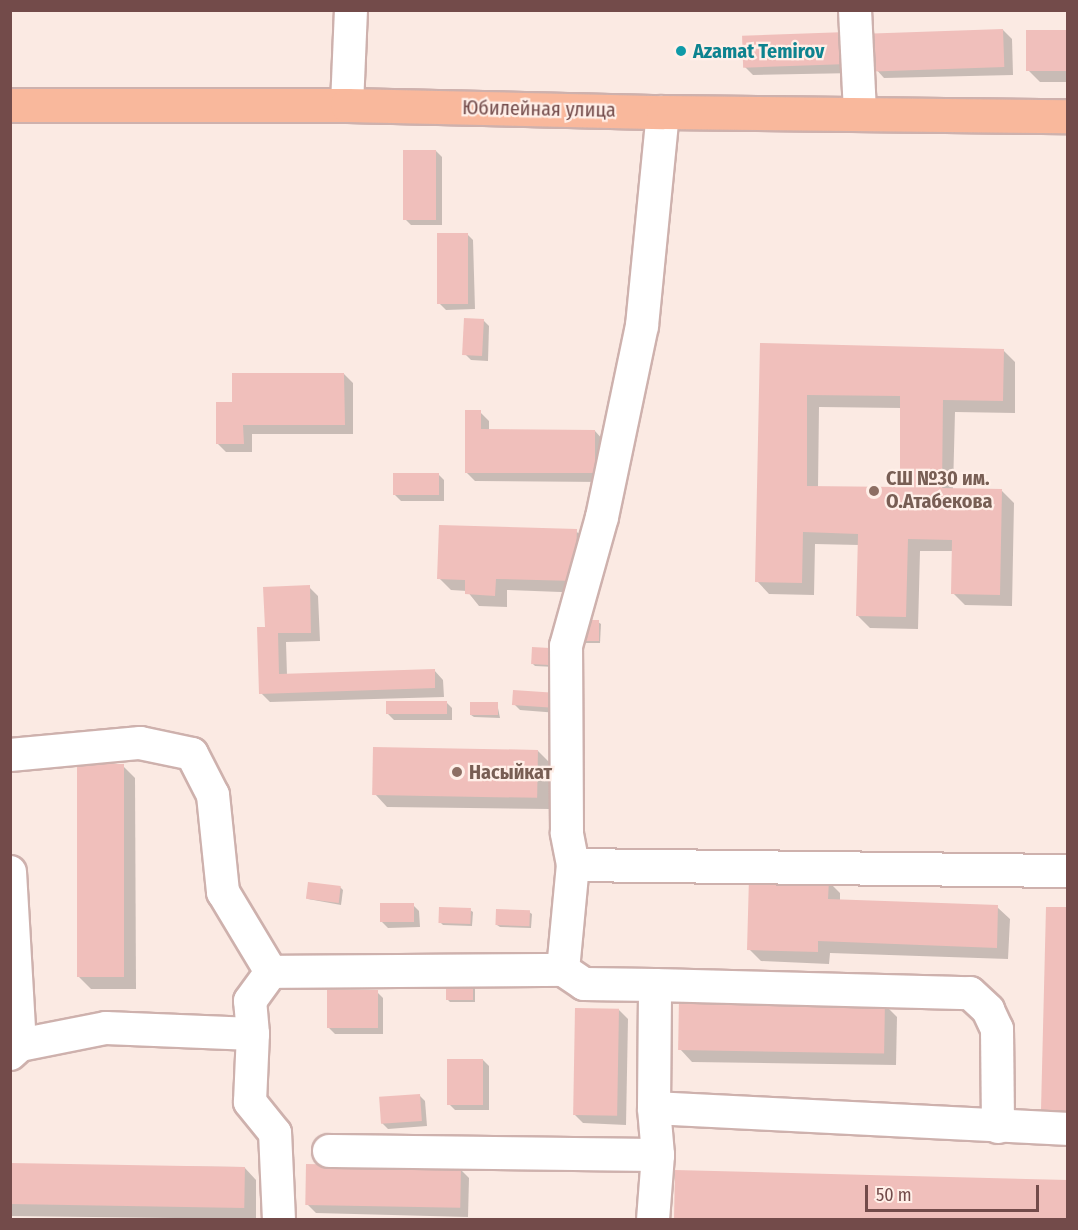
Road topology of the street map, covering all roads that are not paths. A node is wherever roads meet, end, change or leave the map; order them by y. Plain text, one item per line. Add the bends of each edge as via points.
1 (351, 10) edge
2 (855, 10) edge
3 (10, 105) edge
4 (347, 105) junction
5 (663, 112) junction
6 (860, 114) junction
7 (1068, 116) edge
8 (10, 754) edge
9 (573, 865) junction
10 (1068, 871) edge
11 (10, 872) edge
12 (563, 970) junction
13 (272, 972) junction
14 (655, 985) junction
15 (253, 1034) junction
16 (15, 1049) edge
17 (654, 1108) junction
18 (998, 1126) junction
19 (1068, 1129) edge
20 (329, 1151) dead end
21 (658, 1155) junction
22 (279, 1220) edge
23 (653, 1220) edge

1 - 4 street
2 - 6 street
3 - 4 main road, Юбилейная улица
4 - 5 main road, Юбилейная улица
5 - 6 main road, Юбилейная улица
5 - 9 street via 642,326 602,517 566,646 567,833
6 - 7 main road, Юбилейная улица
8 - 13 street via 140,743 192,754 213,795 223,892
9 - 10 street
9 - 12 street
11 - 16 street
12 - 13 street
12 - 14 street via 584,984
13 - 15 street via 250,1002
14 - 17 street
14 - 18 street via 970,993 988,1010 997,1029
15 - 16 street via 106,1029
15 - 22 street via 250,1102 275,1132
17 - 18 street
17 - 21 street
18 - 19 street
20 - 21 street
21 - 23 street

